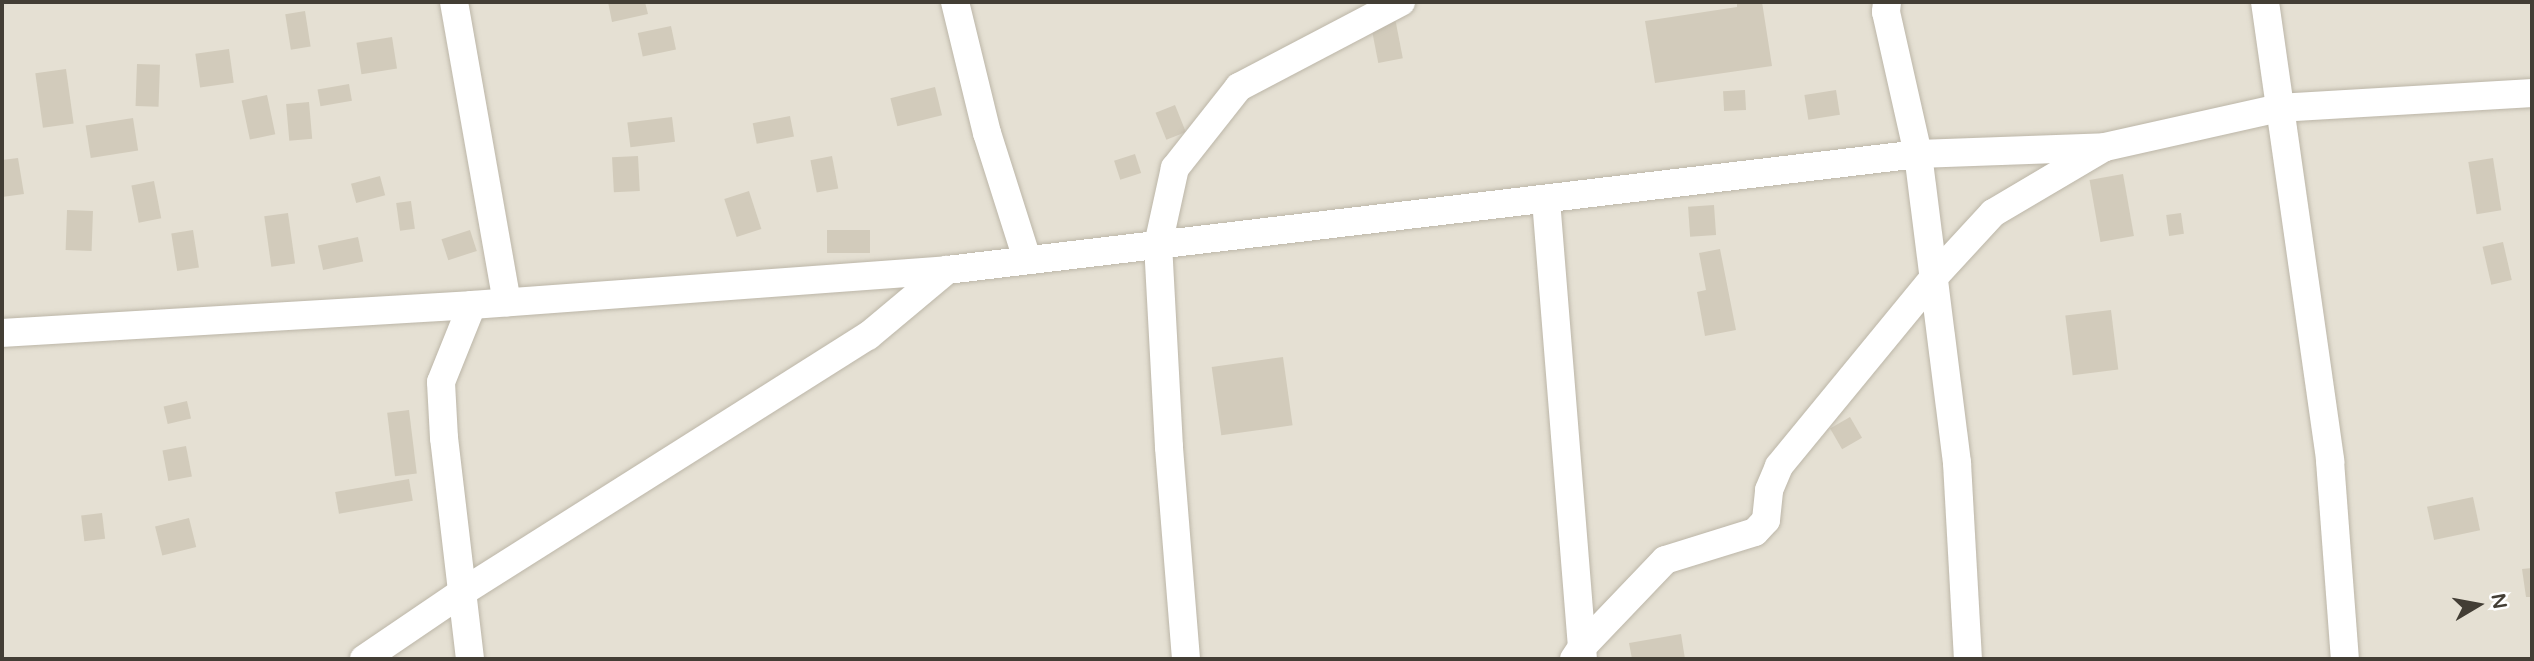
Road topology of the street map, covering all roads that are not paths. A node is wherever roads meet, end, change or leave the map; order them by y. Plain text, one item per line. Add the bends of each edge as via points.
1 (454, 2) edge
2 (955, 2) edge
3 (1401, 2) edge
4 (1887, 2) edge
5 (2265, 2) edge
6 (2532, 93) edge
7 (2279, 108) junction
8 (2105, 147) junction
9 (1918, 154) junction
10 (1546, 201) junction
11 (1158, 246) junction
12 (1027, 258) junction
13 (947, 270) junction
14 (1934, 277) junction
15 (507, 302) junction
16 (472, 305) junction
17 (2, 333) edge
18 (464, 591) junction
19 (1579, 655) edge
20 (364, 659) edge
21 (470, 659) edge
22 (1186, 659) edge
23 (1968, 659) edge
24 (2345, 659) edge

1 - 15 street
2 - 12 street via 987,133
3 - 11 street via 1238,87 1175,168
4 - 9 street
5 - 7 street
6 - 7 street
7 - 8 street
7 - 24 street via 2330,461
8 - 9 street
8 - 14 street via 1993,213
9 - 10 street
9 - 14 street
10 - 11 street
10 - 19 street
11 - 12 street
11 - 22 street
12 - 13 street
13 - 15 street
13 - 18 street via 868,337
14 - 19 street via 1779,466 1769,490 1766,520 1755,532 1665,560
14 - 23 street via 1957,463
15 - 16 street
16 - 17 street
16 - 18 street via 441,382
18 - 20 street
18 - 21 street

